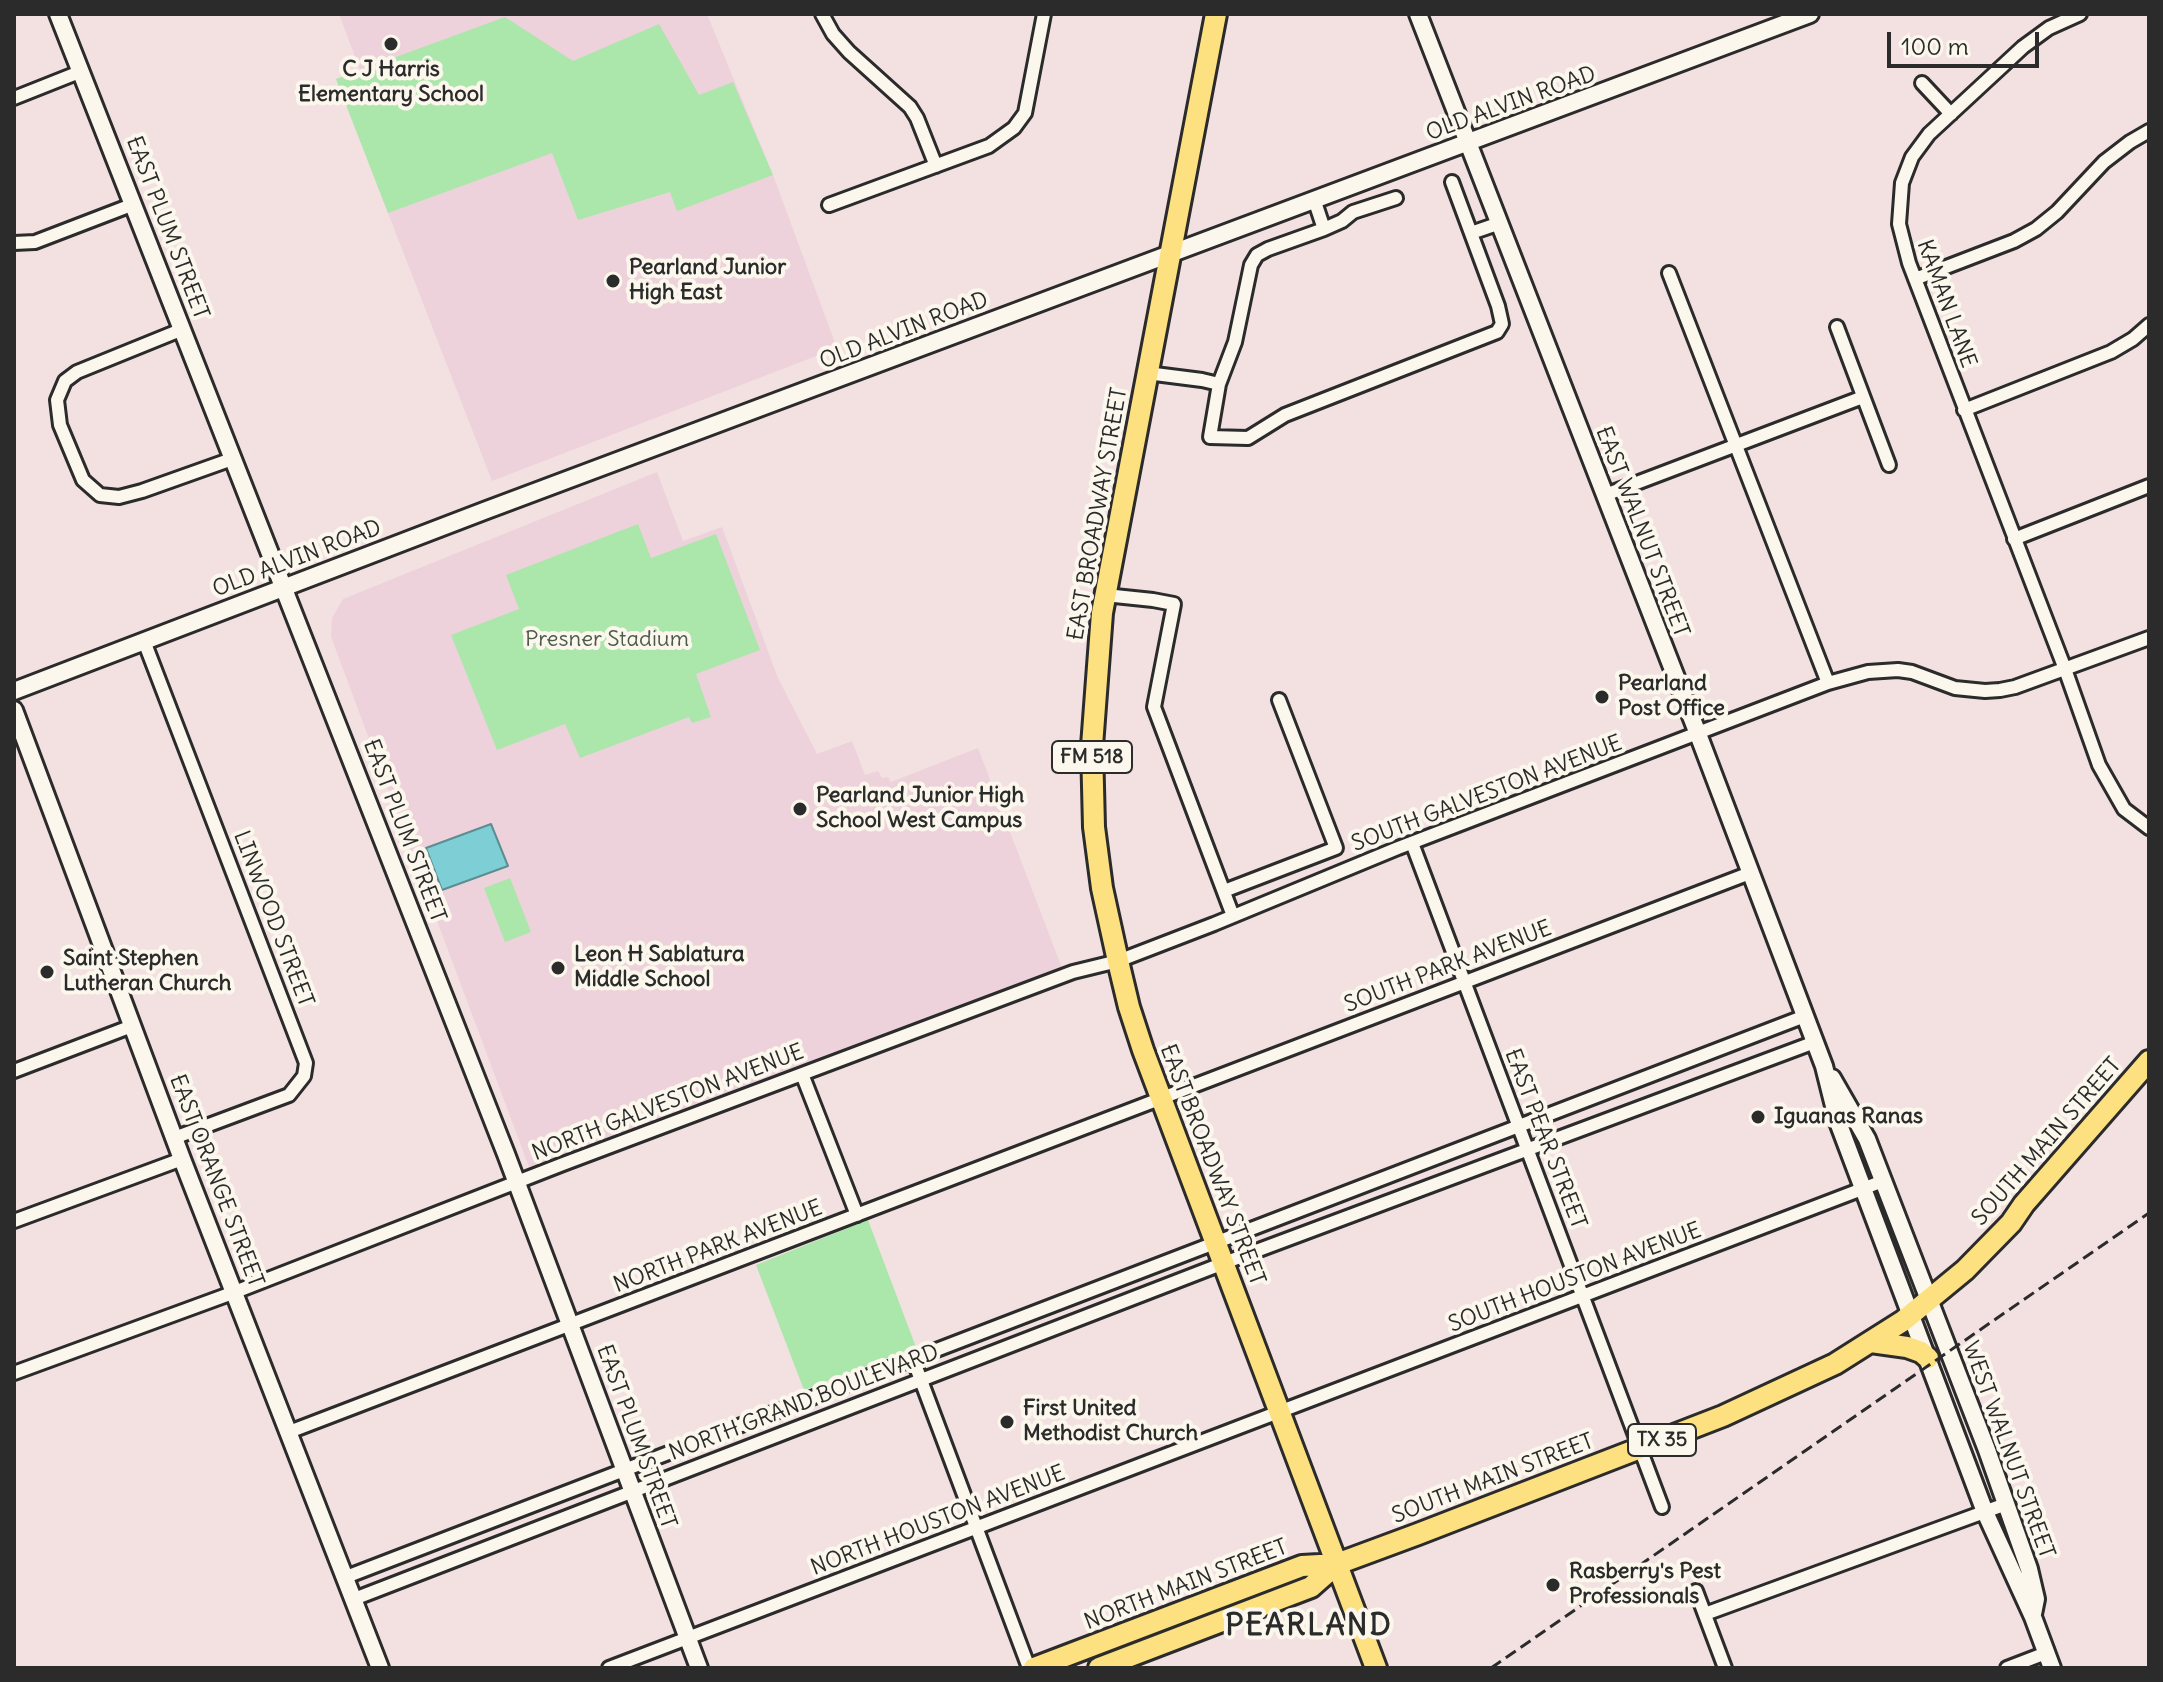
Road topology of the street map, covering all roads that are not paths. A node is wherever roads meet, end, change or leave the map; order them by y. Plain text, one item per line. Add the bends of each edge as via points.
1 (58, 14) edge
2 (822, 14) edge
3 (1044, 14) edge
4 (1216, 14) edge
5 (1418, 14) edge
6 (1810, 14) edge
7 (2080, 14) edge
8 (1776, 20) edge
9 (82, 71) junction
10 (1922, 83) dead end
11 (14, 98) edge
12 (1951, 114) junction
13 (2149, 131) edge
14 (1469, 143) junction
15 (936, 166) junction
16 (1452, 182) dead end
17 (1396, 198) dead end
18 (1314, 199) junction
19 (134, 204) junction
20 (829, 205) dead end
21 (1500, 223) junction
22 (1324, 229) junction
23 (1471, 233) junction
24 (14, 243) edge
25 (1170, 254) junction
26 (1669, 273) dead end
27 (1915, 279) junction
28 (2149, 325) edge
29 (1837, 327) dead end
30 (183, 329) junction
31 (1147, 373) junction
32 (1219, 384) junction
33 (1863, 397) junction
34 (1964, 410) junction
35 (1736, 445) junction
36 (232, 459) junction
37 (1889, 465) dead end
38 (2149, 486) edge
39 (1605, 495) junction
40 (2014, 539) junction
41 (284, 587) junction
42 (1105, 595) junction
43 (2149, 638) edge
44 (144, 641) junction
45 (2065, 669) junction
46 (1828, 683) junction
47 (14, 691) edge
48 (1279, 700) dead end
49 (14, 710) edge
50 (1698, 734) junction
51 (2149, 828) edge
52 (1412, 843) junction
53 (1750, 873) junction
54 (1224, 891) junction
55 (1233, 916) junction
56 (1118, 961) junction
57 (1465, 982) junction
58 (1805, 1016) junction
59 (132, 1026) junction
60 (1815, 1042) junction
61 (2149, 1061) edge
62 (1824, 1066) junction
63 (14, 1071) edge
64 (802, 1074) junction
65 (1161, 1098) junction
66 (1519, 1126) junction
67 (174, 1138) junction
68 (1528, 1149) junction
69 (182, 1159) junction
70 (1883, 1181) junction
71 (517, 1182) junction
72 (1863, 1188) junction
73 (857, 1215) junction
74 (14, 1221) edge
75 (1216, 1243) junction
76 (1224, 1263) junction
77 (235, 1292) junction
78 (1584, 1296) junction
79 (1929, 1299) junction
80 (1911, 1313) junction
81 (571, 1325) junction
82 (1871, 1342) junction
83 (1928, 1358) junction
84 (913, 1359) junction
85 (14, 1373) edge
86 (920, 1380) junction
87 (1281, 1413) junction
88 (289, 1432) junction
89 (1641, 1449) junction
90 (624, 1470) junction
91 (632, 1491) junction
92 (2006, 1504) junction
93 (1662, 1507) dead end
94 (1985, 1512) junction
95 (976, 1527) junction
96 (1337, 1564) junction
97 (346, 1577) junction
98 (1696, 1591) dead end
99 (354, 1599) junction
100 (1705, 1614) junction
101 (2033, 1617) junction
102 (688, 1638) junction
103 (2049, 1660) edge
104 (380, 1668) edge
105 (609, 1668) edge
106 (699, 1668) edge
107 (1032, 1668) edge
108 (1099, 1668) edge
109 (1376, 1668) edge
110 (1725, 1668) edge
111 (2007, 1668) edge

1 - 9 street, EAST PLUM STREET
2 - 15 street via 849,52 910,107
3 - 15 street via 1025,113 989,146
4 - 25 main road, EAST BROADWAY STREET / FM 518
5 - 14 street, EAST WALNUT STREET
6 - 8 street, OLD ALVIN ROAD
7 - 12 street, KAMAN LANE via 2023,47
8 - 14 street, OLD ALVIN ROAD
9 - 11 street
9 - 19 street, EAST PLUM STREET
10 - 12 street
12 - 27 street, KAMAN LANE via 1920,145 1902,183 1899,224
13 - 27 street via 2104,162 2026,236
14 - 18 street, OLD ALVIN ROAD
14 - 21 street, EAST WALNUT STREET
15 - 20 street
16 - 23 street
17 - 22 street via 1353,212
18 - 22 street
18 - 25 street, OLD ALVIN ROAD
19 - 24 street via 35,242
19 - 30 street, EAST PLUM STREET
21 - 23 street
21 - 39 street, EAST WALNUT STREET
22 - 32 street via 1257,255
23 - 32 street via 1498,306 1502,324 1497,332 1285,415 1248,438 1210,437
25 - 31 main road, EAST BROADWAY STREET / FM 518
25 - 41 street, OLD ALVIN ROAD
26 - 35 street
27 - 34 street, KAMAN LANE
28 - 34 street via 2111,352
29 - 33 street
30 - 36 street, EAST PLUM STREET
30 - 36 street via 65,381 57,400 60,425 83,480 100,495 142,491
31 - 32 street
31 - 42 main road, EAST BROADWAY STREET / FM 518
33 - 35 street
33 - 37 street
34 - 40 street, KAMAN LANE
35 - 39 street
35 - 46 street
36 - 41 street, EAST PLUM STREET
38 - 40 street
39 - 50 street, EAST WALNUT STREET
40 - 45 street, KAMAN LANE
41 - 44 street, OLD ALVIN ROAD
41 - 71 street, EAST PLUM STREET
42 - 54 street via 1174,604 1154,707
42 - 56 main road, EAST BROADWAY STREET / FM 518 via 1095,700 1094,827
43 - 45 street, SOUTH GALVESTON AVENUE
44 - 47 street, OLD ALVIN ROAD
44 - 67 street, LINWOOD STREET via 306,1063 304,1076 289,1095
45 - 46 street, SOUTH GALVESTON AVENUE via 2015,687 1985,691 1955,688 1898,670
45 - 51 street, KAMAN LANE via 2115,796
46 - 50 street, SOUTH GALVESTON AVENUE
48 - 54 street via 1336,848
49 - 59 street, EAST ORANGE STREET
50 - 52 street, SOUTH GALVESTON AVENUE
50 - 53 street, EAST WALNUT STREET
52 - 55 street, SOUTH GALVESTON AVENUE
52 - 57 street, EAST PEAR STREET
53 - 57 street, SOUTH PARK AVENUE
53 - 58 street, EAST WALNUT STREET
54 - 55 street
55 - 56 street, SOUTH GALVESTON AVENUE
56 - 64 street, NORTH GALVESTON AVENUE via 1073,972
56 - 65 main road, EAST BROADWAY STREET / FM 518
57 - 65 street, SOUTH PARK AVENUE
57 - 66 street, EAST PEAR STREET
58 - 60 street, EAST WALNUT STREET
58 - 66 street, NORTH GRAND BOULEVARD
59 - 63 street
59 - 67 street, EAST ORANGE STREET
60 - 62 street, EAST WALNUT STREET
60 - 68 street, NORTH GRAND BOULEVARD
61 - 79 main road, SOUTH MAIN STREET / TX 35 via 2011,1223
62 - 70 street, EAST WALNUT STREET via 1867,1139
62 - 72 street, EAST WALNUT STREET
64 - 71 street, NORTH GALVESTON AVENUE
64 - 73 street
65 - 73 street, NORTH PARK AVENUE
65 - 75 main road, EAST BROADWAY STREET / FM 518
66 - 68 street, EAST PEAR STREET
66 - 75 street, NORTH GRAND BOULEVARD
67 - 69 street, EAST ORANGE STREET
68 - 76 street, NORTH GRAND BOULEVARD
68 - 78 street, EAST PEAR STREET
69 - 74 street
69 - 77 street, EAST ORANGE STREET
70 - 72 street, SOUTH HOUSTON AVENUE
70 - 79 street, EAST WALNUT STREET
71 - 77 street, NORTH GALVESTON AVENUE
71 - 81 street, EAST PLUM STREET
72 - 78 street, SOUTH HOUSTON AVENUE
72 - 80 street, EAST WALNUT STREET
73 - 81 street, NORTH PARK AVENUE
75 - 76 main road, EAST BROADWAY STREET / FM 518
75 - 84 street, NORTH GRAND BOULEVARD
76 - 86 street, NORTH GRAND BOULEVARD
76 - 87 main road, EAST BROADWAY STREET / FM 518
77 - 85 street, NORTH GALVESTON AVENUE
77 - 88 street, EAST ORANGE STREET
78 - 87 street, SOUTH HOUSTON AVENUE
78 - 89 street, EAST PEAR STREET
79 - 80 main road, SOUTH MAIN STREET / TX 35
79 - 92 street, WEST WALNUT STREET
80 - 82 main road, SOUTH MAIN STREET / TX 35
80 - 83 street, WEST WALNUT STREET
81 - 88 street, NORTH PARK AVENUE
81 - 90 street, EAST PLUM STREET
82 - 83 main road via 1907,1347
82 - 89 main road, SOUTH MAIN STREET / TX 35 via 1751,1405
83 - 94 street, WEST WALNUT STREET
84 - 86 street
84 - 90 street, NORTH GRAND BOULEVARD
86 - 91 street, NORTH GRAND BOULEVARD
86 - 95 street
87 - 95 street, NORTH HOUSTON AVENUE
87 - 96 main road, EAST BROADWAY STREET / FM 518
88 - 97 street, EAST ORANGE STREET
89 - 93 street, EAST PEAR STREET
89 - 96 main road, SOUTH MAIN STREET / TX 35
90 - 91 street, EAST PLUM STREET
90 - 97 street, NORTH GRAND BOULEVARD
91 - 99 street, NORTH GRAND BOULEVARD
91 - 102 street, EAST PLUM STREET
92 - 94 street
92 - 101 street, WEST WALNUT STREET via 2036,1599
94 - 100 street
94 - 101 street, WEST WALNUT STREET
95 - 102 street, NORTH HOUSTON AVENUE
95 - 107 street
96 - 107 main road, NORTH MAIN STREET / TX 35 via 1302,1566
96 - 108 main road, TX 35 via 1311,1587
96 - 109 main road, FM 518
97 - 99 street, EAST ORANGE STREET
98 - 100 street
99 - 104 street, EAST ORANGE STREET
100 - 110 street
101 - 103 street, WEST WALNUT STREET
102 - 105 street, NORTH HOUSTON AVENUE
102 - 106 street, EAST PLUM STREET
103 - 111 street

